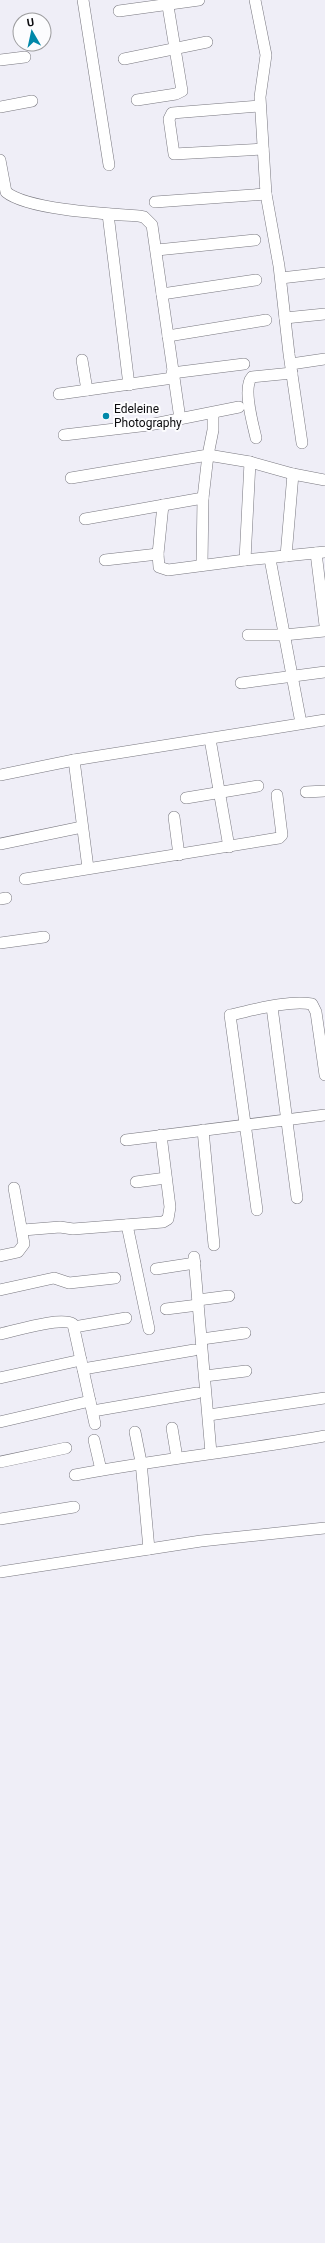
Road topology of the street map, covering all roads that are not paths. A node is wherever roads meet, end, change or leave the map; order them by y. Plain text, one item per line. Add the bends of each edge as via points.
1 (83, 0) edge
2 (199, 0) edge
3 (255, 0) edge
4 (167, 3) edge
5 (119, 11) dead end
6 (207, 42) dead end
7 (174, 48) junction
8 (25, 57) dead end
9 (124, 59) dead end
10 (0, 60) edge
11 (137, 100) dead end
12 (32, 101) dead end
13 (260, 106) junction
14 (0, 107) edge
15 (263, 149) junction
16 (0, 160) edge
17 (109, 165) dead end
18 (266, 194) junction
19 (155, 202) dead end
20 (108, 214) junction
21 (255, 240) dead end
22 (157, 250) junction
23 (325, 273) edge
24 (281, 278) junction
25 (256, 280) dead end
26 (162, 294) junction
27 (325, 314) edge
28 (285, 318) junction
29 (266, 320) dead end
30 (168, 336) junction
31 (325, 359) edge
32 (82, 360) dead end
33 (244, 364) dead end
34 (291, 369) junction
35 (173, 376) junction
36 (129, 384) junction
37 (87, 390) junction
38 (59, 394) dead end
39 (239, 407) dead end
40 (211, 413) junction
41 (180, 420) junction
42 (64, 434) dead end
43 (256, 438) dead end
44 (302, 443) dead end
45 (208, 455) junction
46 (250, 462) junction
47 (293, 474) junction
48 (71, 478) dead end
49 (325, 480) edge
50 (203, 498) junction
51 (162, 505) junction
52 (85, 519) dead end
53 (320, 553) edge
54 (158, 554) junction
55 (286, 556) junction
56 (270, 559) junction
57 (105, 560) dead end
58 (245, 560) junction
59 (202, 565) junction
60 (325, 625) edge
61 (325, 631) edge
62 (248, 635) dead end
63 (284, 635) junction
64 (325, 672) edge
65 (292, 677) junction
66 (241, 683) dead end
67 (325, 720) edge
68 (301, 723) junction
69 (210, 739) junction
70 (74, 760) junction
71 (0, 775) edge
72 (258, 786) dead end
73 (325, 791) edge
74 (220, 792) junction
75 (306, 792) dead end
76 (277, 795) dead end
77 (186, 798) dead end
78 (174, 817) dead end
79 (82, 828) junction
80 (0, 844) edge
81 (230, 847) junction
82 (179, 855) junction
83 (88, 868) junction
84 (25, 879) dead end
85 (44, 937) dead end
86 (0, 943) edge
87 (272, 1007) junction
88 (323, 1040) edge
89 (325, 1075) edge
90 (325, 1114) edge
91 (288, 1118) junction
92 (247, 1124) junction
93 (203, 1130) junction
94 (161, 1135) junction
95 (126, 1140) dead end
96 (166, 1178) junction
97 (136, 1182) dead end
98 (14, 1188) dead end
99 (297, 1198) dead end
100 (257, 1210) dead end
101 (127, 1225) junction
102 (23, 1230) junction
103 (214, 1245) dead end
104 (0, 1256) edge
105 (156, 1269) dead end
106 (115, 1278) dead end
107 (0, 1290) edge
108 (229, 1296) dead end
109 (198, 1303) junction
110 (166, 1309) dead end
111 (126, 1318) dead end
112 (74, 1327) junction
113 (149, 1329) dead end
114 (245, 1333) dead end
115 (0, 1334) edge
116 (202, 1339) junction
117 (194, 1350) dead end
118 (82, 1365) junction
119 (246, 1371) dead end
120 (205, 1376) junction
121 (0, 1378) edge
122 (197, 1393) dead end
123 (325, 1398) edge
124 (91, 1406) junction
125 (209, 1415) junction
126 (0, 1422) edge
127 (95, 1424) dead end
128 (172, 1428) dead end
129 (135, 1432) dead end
130 (325, 1436) edge
131 (94, 1440) dead end
132 (66, 1448) dead end
133 (211, 1453) junction
134 (177, 1458) junction
135 (0, 1462) edge
136 (141, 1462) junction
137 (101, 1470) junction
138 (75, 1475) dead end
139 (74, 1508) dead end
140 (0, 1516) edge
141 (0, 1520) edge
142 (325, 1528) edge
143 (149, 1549) junction
144 (0, 1572) edge

1 - 17 street
2 - 4 street
3 - 13 street via 266,55
4 - 5 street
4 - 7 street
6 - 7 street
7 - 9 street
7 - 11 street via 182,91
8 - 10 street
12 - 14 street
13 - 15 street
13 - 15 street via 172,113 169,119 174,154
15 - 18 street
16 - 20 street via 5,188 12,197 82,212
18 - 19 street
18 - 24 street
20 - 22 street via 139,216 149,220
20 - 36 street
21 - 22 street
22 - 26 street
23 - 24 street
24 - 28 street
25 - 26 street
26 - 30 street
27 - 28 street
28 - 34 street
29 - 30 street
30 - 35 street
31 - 34 street
32 - 37 street
33 - 35 street
34 - 43 street via 252,377 249,381 249,405
34 - 44 street
35 - 36 street
35 - 41 street
36 - 37 street
37 - 38 street
39 - 40 street
40 - 41 street
40 - 45 street via 213,430
41 - 42 street
45 - 46 street
45 - 48 street
45 - 50 street
46 - 47 street
46 - 58 street
47 - 49 street
47 - 55 street
50 - 51 street
50 - 59 street
51 - 52 street
51 - 54 street
53 - 55 street
53 - 60 street
54 - 57 street
54 - 59 street via 159,567 168,570
55 - 56 street
56 - 58 street
56 - 63 street
58 - 59 street
61 - 63 street
62 - 63 street
63 - 65 street
64 - 65 street
65 - 66 street
65 - 68 street
67 - 68 street
68 - 69 street
69 - 70 street
69 - 74 street
70 - 71 street
70 - 79 street
72 - 74 street
73 - 75 street
74 - 77 street
74 - 81 street
76 - 81 street via 282,835 279,838
78 - 82 street
79 - 80 street
79 - 83 street
81 - 82 street
82 - 83 street
83 - 84 street
85 - 86 street
87 - 88 street via 312,1004
87 - 91 street
87 - 92 street via 230,1015
88 - 89 street
90 - 91 street
91 - 92 street
91 - 99 street
92 - 93 street
92 - 100 street
93 - 94 street
93 - 103 street
94 - 95 street
94 - 96 street
96 - 97 street
96 - 101 street via 170,1207 168,1219 163,1222
98 - 102 street
101 - 102 street
101 - 113 street
102 - 104 street via 22,1249
105 - 109 street via 195,1260
106 - 107 street via 69,1283 54,1278
108 - 109 street
109 - 110 street
109 - 116 street
111 - 112 street
112 - 115 street via 68,1321 58,1321
112 - 118 street
114 - 116 street
116 - 120 street
117 - 118 street
118 - 121 street
118 - 124 street
119 - 120 street
120 - 125 street
122 - 124 street
123 - 125 street
124 - 126 street
124 - 127 street
125 - 133 street
128 - 134 street
129 - 136 street
130 - 133 street
131 - 137 street
132 - 135 street
133 - 134 street
134 - 136 street
136 - 137 street
136 - 143 street
137 - 138 street
139 - 141 street
140 - 141 street
142 - 143 street
143 - 144 street

